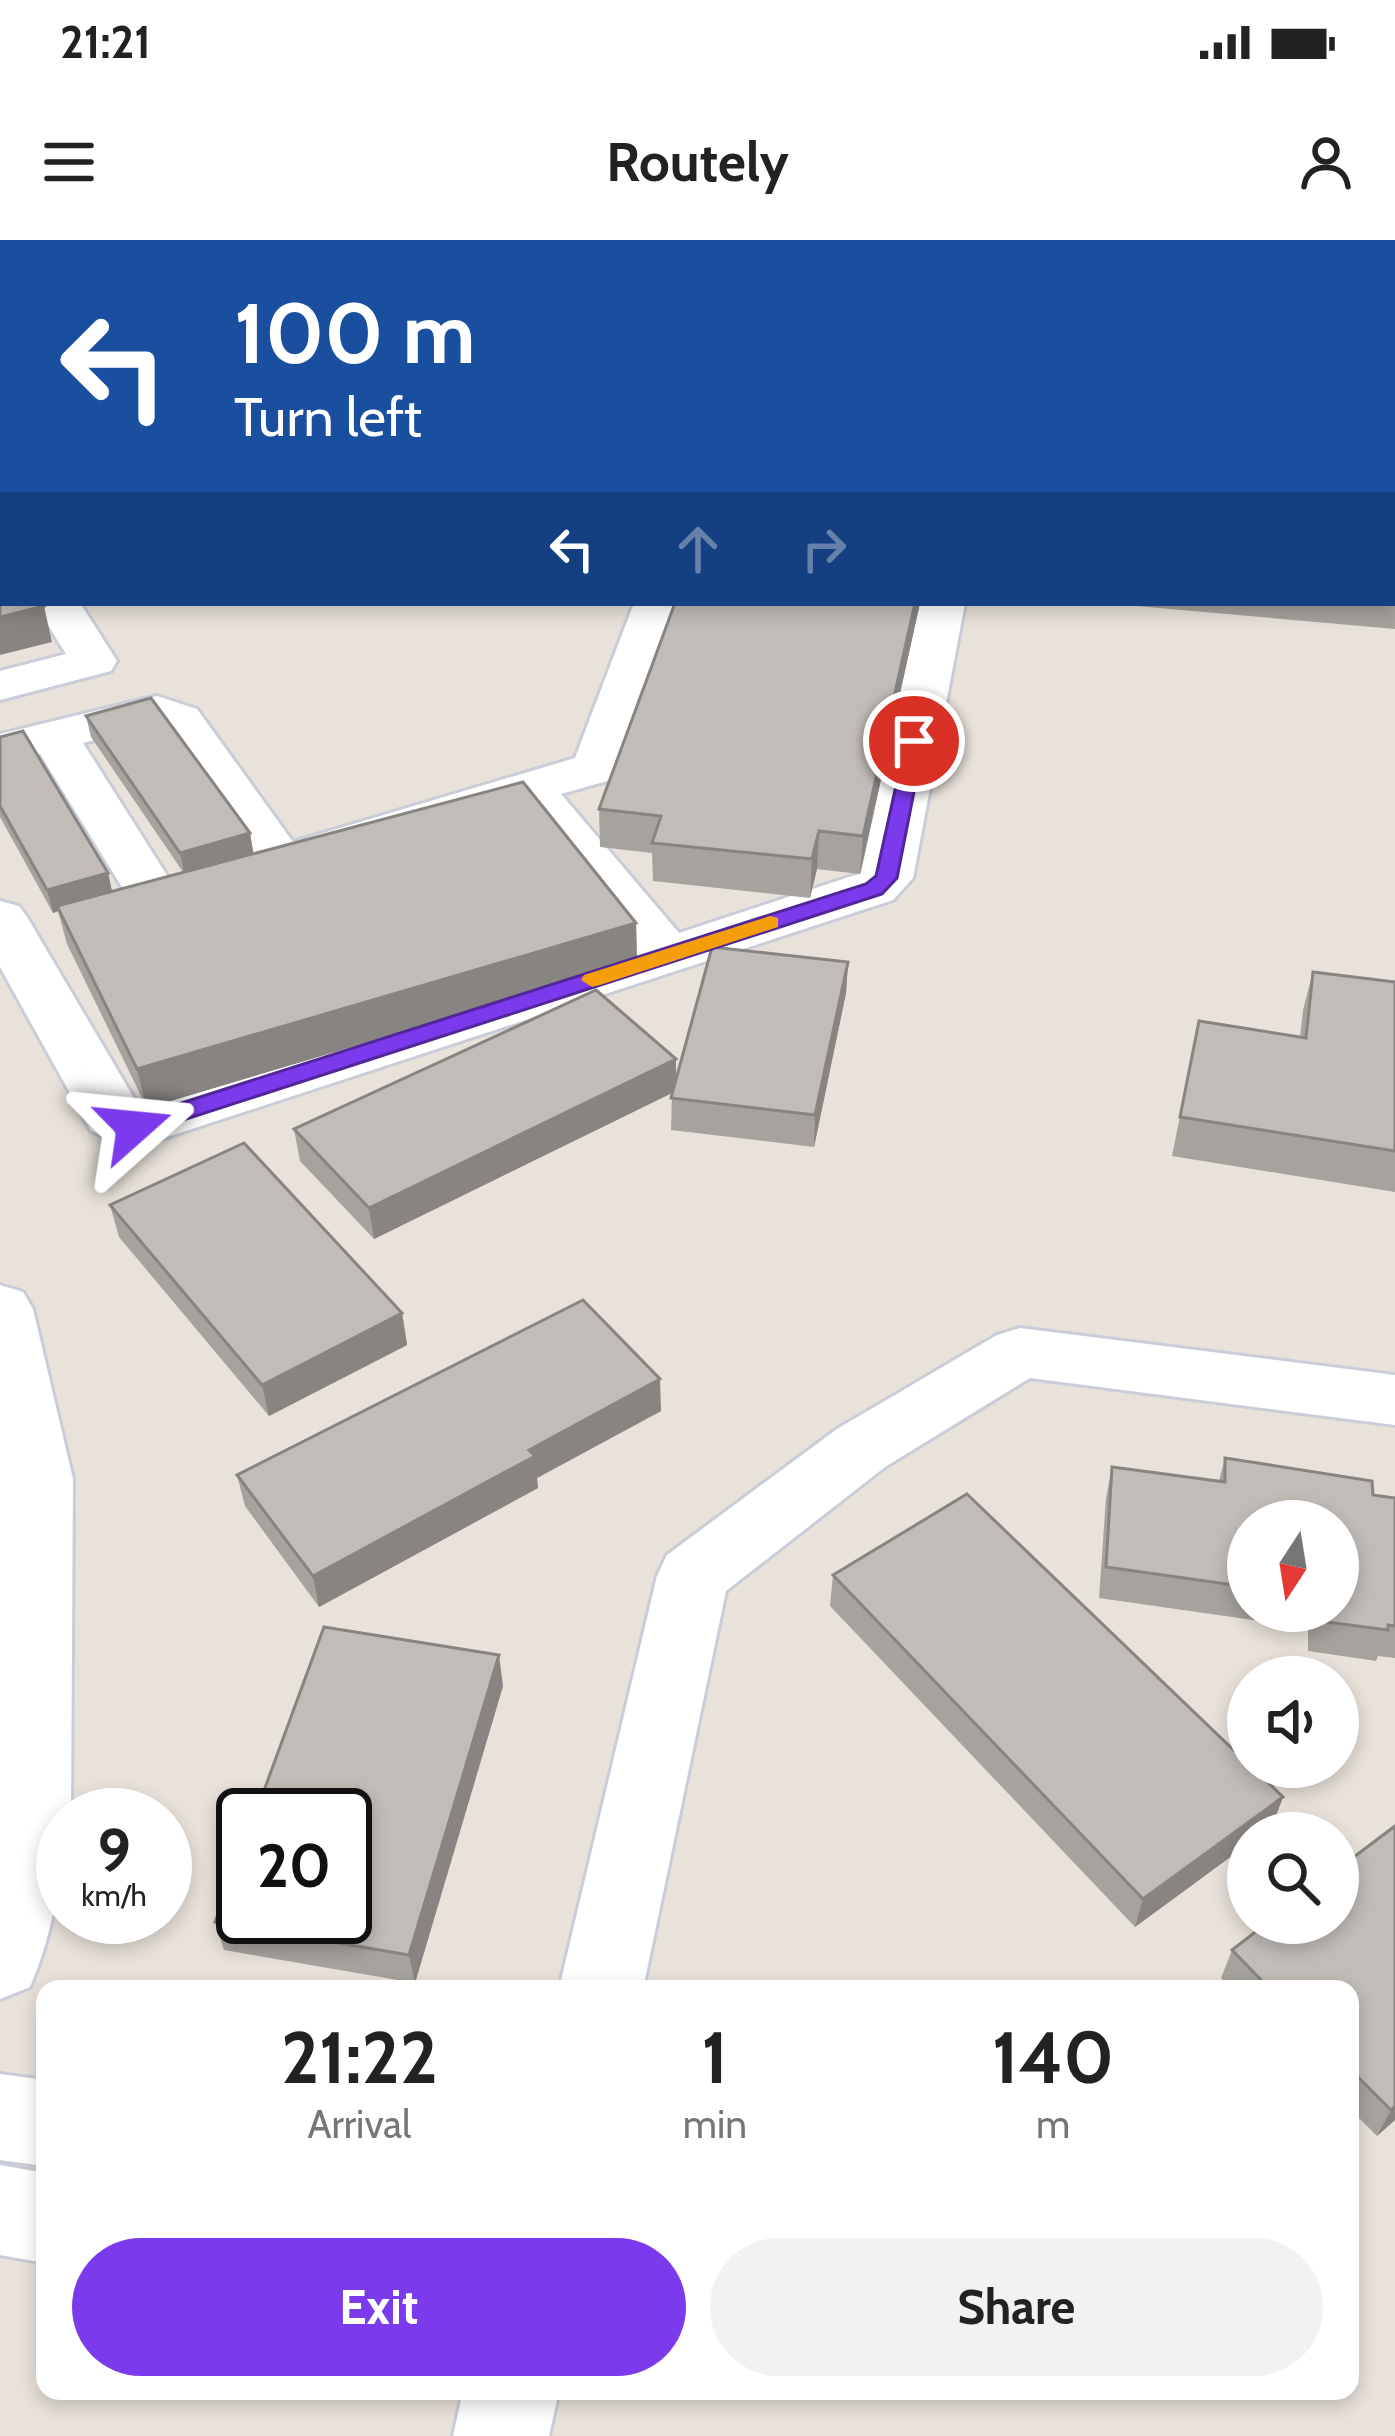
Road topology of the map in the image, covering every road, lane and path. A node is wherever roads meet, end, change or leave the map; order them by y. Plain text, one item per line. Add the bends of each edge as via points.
1 (59, 606) edge
2 (656, 606) edge
3 (941, 606) edge
4 (0, 686) edge
5 (54, 736) junction
6 (0, 749) edge
7 (529, 788) junction
8 (197, 887) junction
9 (22, 930) edge
10 (668, 955) junction
11 (0, 1309) edge
12 (1395, 1400) edge
13 (0, 1960) edge
14 (603, 1980) edge
15 (0, 2117) edge
16 (36, 2122) edge
17 (0, 2210) edge
18 (36, 2216) edge
19 (509, 2400) edge
20 (501, 2436) edge

1 - 4 street via 94,661
2 - 7 street via 596,768
3 - 10 street via 886,878 874,889
5 - 6 street
5 - 8 street
5 - 8 street via 157,710 180,718
7 - 8 street
7 - 10 street
9 - 10 street via 112,1117 134,1127
11 - 13 street via 38,1479 32,1825
12 - 14 street via 1020,1352 861,1448 694,1576
15 - 16 street
17 - 18 street
19 - 20 street

